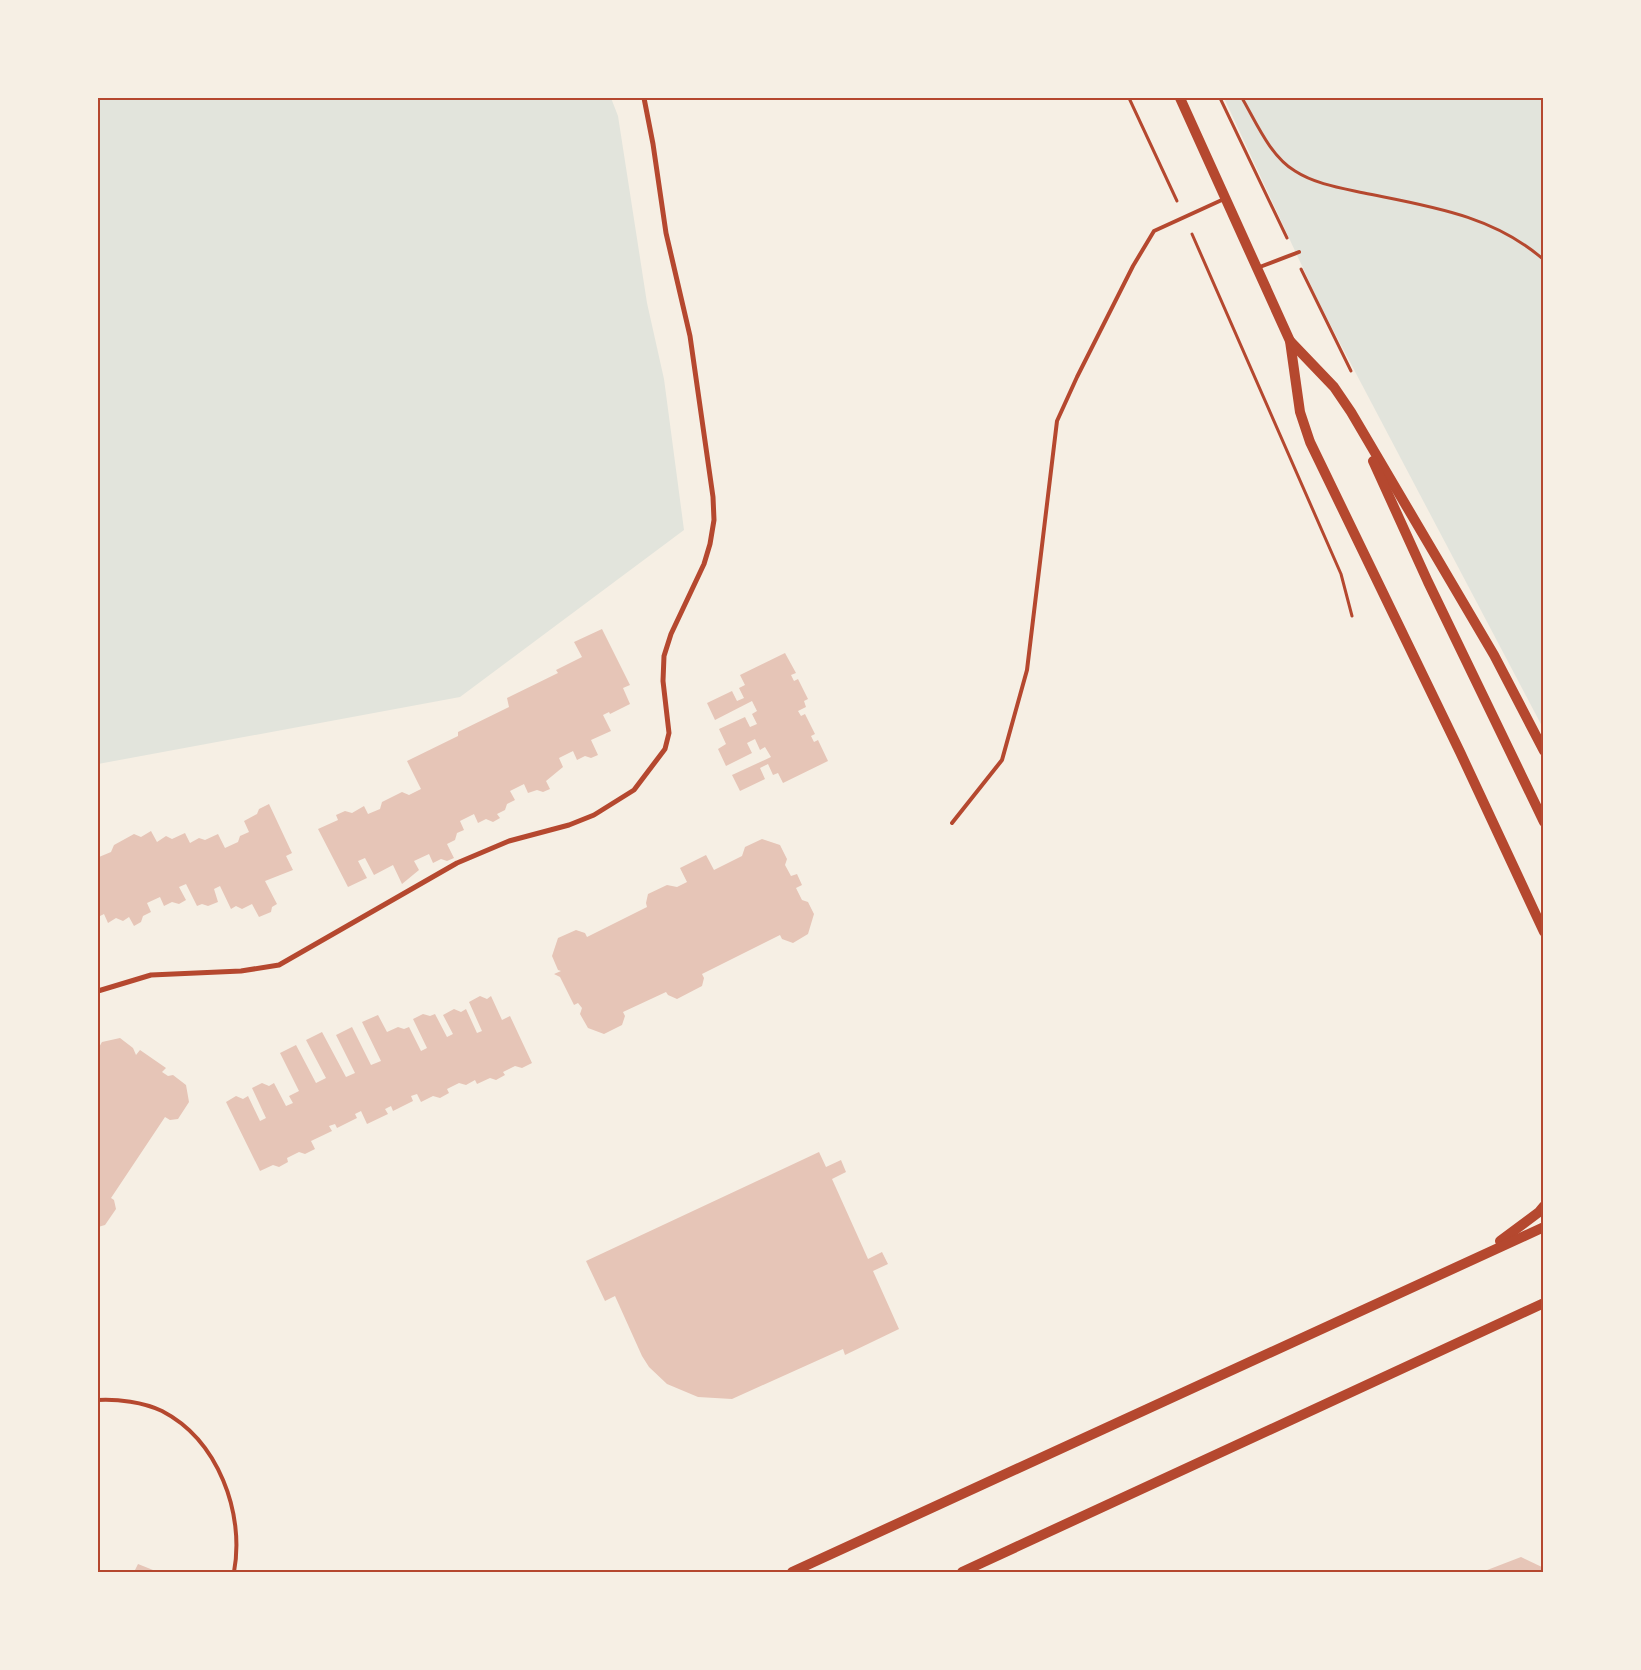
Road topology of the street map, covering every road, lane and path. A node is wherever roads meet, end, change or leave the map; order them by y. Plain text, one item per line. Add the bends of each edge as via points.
1 (644, 98) edge
2 (1129, 98) edge
3 (1180, 98) edge
4 (1242, 98) edge
5 (1226, 198) junction
6 (1185, 217) junction
7 (1299, 252) dead end
8 (1544, 260) edge
9 (1257, 268) junction
10 (1290, 341) junction
11 (1351, 412) junction
12 (1352, 616) dead end
13 (1544, 751) edge
14 (1544, 822) edge
15 (952, 823) dead end
16 (1542, 929) edge
17 (1544, 939) edge
18 (98, 991) edge
19 (1544, 1206) edge
20 (1544, 1226) edge
21 (1454, 1267) junction
22 (1544, 1303) edge
23 (1544, 1311) edge
24 (1486, 1331) junction
25 (98, 1400) edge
26 (234, 1572) edge
27 (792, 1572) edge
28 (962, 1572) edge

1 - 18 street via 666,233 690,336 714,520 704,564 664,656 663,681 669,733 665,749 634,790 594,815 509,841 457,863 278,965 241,971 151,974
2 - 6 path
3 - 5 main road
4 - 8 path via 1279,158 1294,171 1334,186 1478,221 1507,234
5 - 6 lane
5 - 9 main road
6 - 12 path via 1341,574
6 - 15 lane via 1154,231 1076,377 1058,421 1027,670 1002,760
7 - 9 lane
9 - 10 main road
10 - 11 main road via 1334,387
10 - 16 main road via 1300,412 1310,442
11 - 13 main road via 1494,655
11 - 14 main road via 1428,582
16 - 17 main road
19 - 21 main road via 1497,1243
20 - 21 main road
21 - 27 main road
22 - 24 main road
23 - 24 main road
24 - 28 main road
25 - 26 lane via 134,1402 161,1410 198,1438 224,1483 234,1513 237,1540

